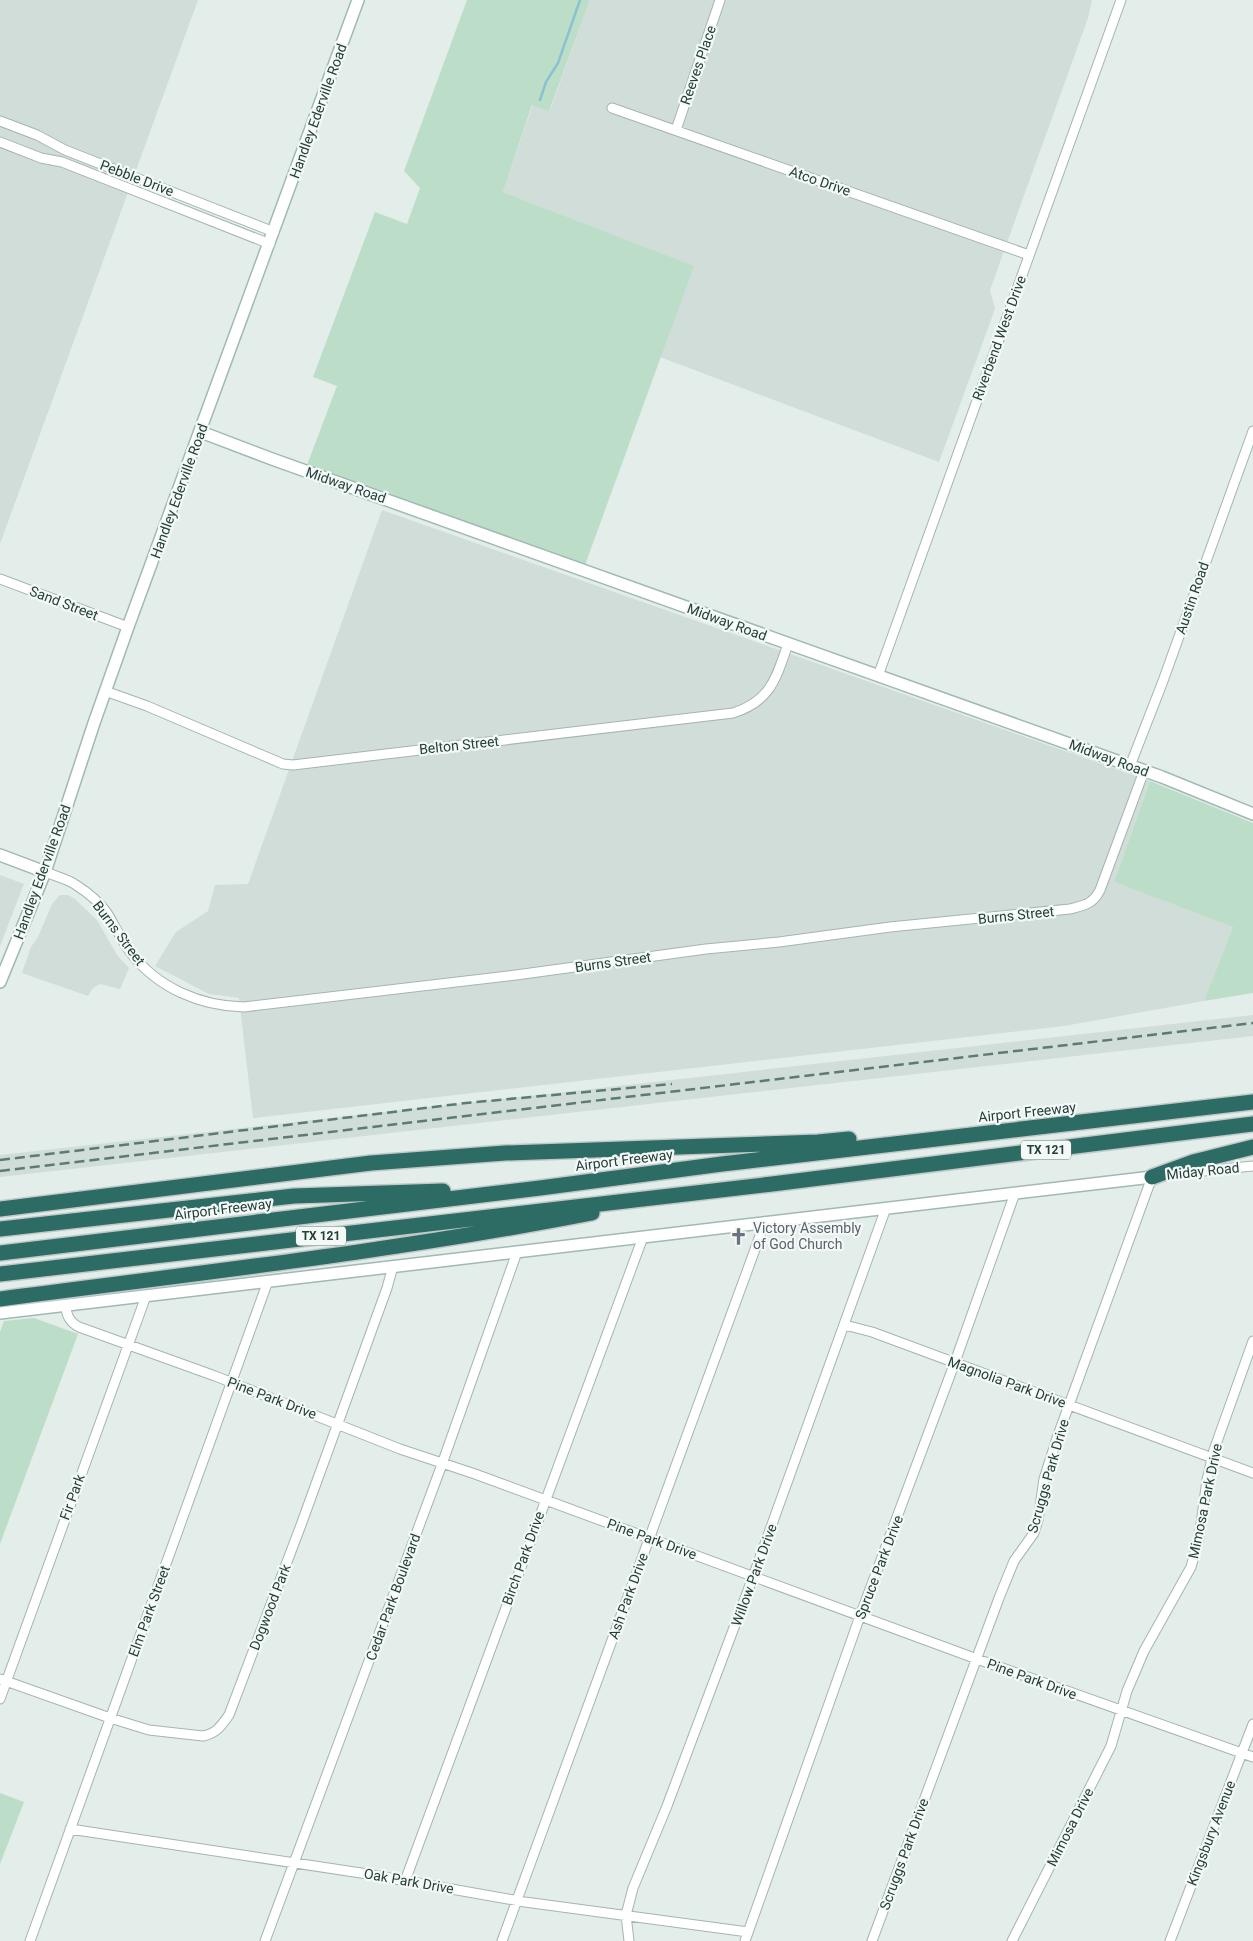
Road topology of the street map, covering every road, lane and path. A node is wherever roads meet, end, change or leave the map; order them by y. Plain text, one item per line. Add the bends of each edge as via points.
1 (358, 0) edge
2 (720, 0) edge
3 (1121, 0) edge
4 (612, 108) dead end
5 (0, 121) edge
6 (676, 130) junction
7 (0, 142) edge
8 (185, 196) junction
9 (180, 209) junction
10 (226, 213) junction
11 (222, 225) junction
12 (274, 232) junction
13 (270, 244) junction
14 (1029, 255) junction
15 (1253, 430) edge
16 (201, 432) junction
17 (0, 579) edge
18 (128, 627) junction
19 (788, 644) junction
20 (878, 676) junction
21 (105, 691) junction
22 (1130, 766) junction
23 (1144, 771) junction
24 (1253, 814) edge
25 (0, 855) edge
26 (45, 872) junction
27 (0, 982) edge
28 (1253, 1102) edge
29 (1253, 1124) edge
30 (952, 1136) junction
31 (1253, 1147) edge
32 (1253, 1166) edge
33 (1152, 1177) junction
34 (540, 1188) junction
35 (1015, 1193) junction
36 (642, 1198) junction
37 (886, 1208) junction
38 (0, 1209) edge
39 (765, 1222) junction
40 (0, 1229) edge
41 (643, 1237) junction
42 (517, 1252) junction
43 (0, 1253) edge
44 (393, 1266) junction
45 (0, 1274) edge
46 (268, 1281) junction
47 (146, 1296) junction
48 (0, 1299) edge
49 (64, 1305) junction
50 (0, 1313) edge
51 (845, 1325) junction
52 (1253, 1341) edge
53 (128, 1345) junction
54 (955, 1362) junction
55 (232, 1382) junction
56 (1069, 1405) junction
57 (338, 1424) junction
58 (1212, 1458) junction
59 (443, 1463) junction
60 (1253, 1473) edge
61 (545, 1500) junction
62 (649, 1538) junction
63 (753, 1577) junction
64 (860, 1616) junction
65 (977, 1659) junction
66 (3, 1680) edge
67 (0, 1699) edge
68 (1122, 1711) junction
69 (110, 1718) junction
70 (1253, 1724) edge
71 (1242, 1753) junction
72 (1253, 1757) edge
73 (70, 1829) junction
74 (294, 1864) junction
75 (405, 1881) junction
76 (518, 1900) junction
77 (626, 1914) junction
78 (746, 1937) edge
79 (30, 1941) edge
80 (265, 1941) edge
81 (502, 1941) edge
82 (629, 1941) edge
83 (872, 1941) edge
84 (1012, 1941) edge
85 (1170, 1941) edge

1 - 12 main road, Handley Ederville Road
2 - 6 street, Reeves Place
3 - 14 street, Riverbend West Drive
4 - 6 street, Atco Drive
5 - 8 street, Pebble Drive
6 - 14 street, Atco Drive
7 - 9 street, Pebble Drive via 41,158 62,162
8 - 9 street
8 - 10 street, Pebble Drive
9 - 11 street, Pebble Drive
10 - 11 street
10 - 12 street, Pebble Drive
11 - 13 street, Pebble Drive
12 - 13 main road, Handley Ederville Road
13 - 16 main road, Handley Ederville Road
14 - 20 street, Riverbend West Drive
15 - 22 street, Austin Road
16 - 18 main road, Handley Ederville Road
16 - 19 main road, Midway Road
17 - 18 street, Sand Street
18 - 21 main road, Handley Ederville Road
19 - 20 main road, Midway Road
19 - 21 street, Belton Street via 776,678 763,697 746,709 733,713 293,766
20 - 22 main road, Midway Road
21 - 26 main road, Handley Ederville Road
22 - 23 main road, Midway Road
23 - 24 main road, Midway Road
23 - 26 street, Burns Street via 1100,890 1090,904 1070,909 890,927 244,1007 197,1000 152,975 92,898 75,884
25 - 26 main road
26 - 27 main road, Handley Ederville Road
28 - 30 highway, Airport Freeway / TX 121
29 - 36 highway, TX 121
30 - 34 highway, Airport Freeway / TX 121
30 - 38 highway via 921,1133 818,1142 505,1153 380,1162
31 - 33 highway via 1193,1162
32 - 33 street, Miday Road
33 - 35 main road
33 - 56 street, Scruggs Park Drive
34 - 40 highway via 294,1196
34 - 43 highway, Airport Freeway / TX 121
35 - 37 main road
35 - 54 street, Spruce Park Drive
36 - 45 highway, TX 121
36 - 48 highway via 596,1212 450,1240
37 - 39 main road
37 - 51 street, Willow Park Drive
39 - 41 main road
39 - 62 street, Ash Park Drive
41 - 42 main road
41 - 61 street, Birch Park Drive
42 - 44 main road
42 - 59 street, Cedar Park Boulevard
44 - 46 main road
44 - 57 street, Dogwood Park
46 - 47 main road
46 - 55 street, Elm Park Street
47 - 49 main road
47 - 53 street, Fir Park
49 - 50 main road
49 - 53 street, Pine Park Drive via 73,1324
51 - 54 street, Magnolia Park Drive
51 - 63 street, Willow Park Drive
52 - 58 street, Mimosa Park Drive
53 - 55 street, Pine Park Drive
53 - 66 street, Fir Park
54 - 56 street, Magnolia Park Drive
54 - 64 street, Spruce Park Drive
55 - 57 street, Pine Park Drive
55 - 69 street, Elm Park Street
56 - 58 street, Magnolia Park Drive
56 - 65 street, Scruggs Park Drive via 1044,1479 1034,1532 1014,1561
57 - 59 street, Pine Park Drive
57 - 69 street, Dogwood Park via 229,1715 220,1729 203,1736 149,1730
58 - 60 street, Magnolia Park Drive
58 - 68 street, Mimosa Park Drive via 1191,1567 1144,1651
59 - 61 street, Pine Park Drive
59 - 74 street, Cedar Park Boulevard
61 - 62 street, Pine Park Drive
61 - 75 street, Birch Park Drive
62 - 63 street, Pine Park Drive
62 - 76 street, Ash Park Drive
63 - 64 street, Pine Park Drive
63 - 77 street, Willow Park Drive
64 - 65 street, Pine Park Drive
64 - 78 street, Spruce Park Drive
65 - 68 street, Pine Park Drive
65 - 83 street, Scruggs Park Drive
66 - 67 street, Fir Park
66 - 69 street, Dogwood Park
68 - 71 street, Pine Park Drive
68 - 84 street, Mimosa Drive via 1108,1754
69 - 73 street, Elm Park Street
70 - 71 street, Kingsbury Avenue
71 - 72 street, Pine Park Drive
71 - 85 street, Kingsbury Avenue
73 - 74 street, Oak Park Drive
73 - 79 street, Elm Park Street
74 - 75 street, Oak Park Drive
74 - 80 street, Cedar Park Boulevard
75 - 76 street, Oak Park Drive
76 - 77 street, Oak Park Drive
76 - 81 street, Ash Park Drive
77 - 78 street, Oak Park Drive
77 - 82 street, Willow Park Drive

